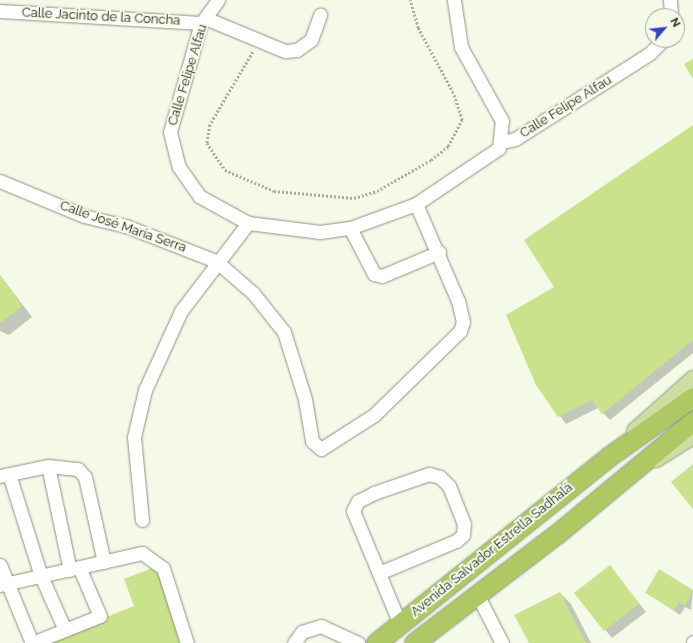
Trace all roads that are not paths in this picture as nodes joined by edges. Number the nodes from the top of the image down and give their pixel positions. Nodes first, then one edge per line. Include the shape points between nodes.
1 (218, 0) edge
2 (454, 0) edge
3 (0, 12) edge
4 (320, 15) dead end
5 (203, 21) junction
6 (655, 48) edge
7 (502, 142) junction
8 (0, 181) edge
9 (416, 204) junction
10 (248, 223) junction
11 (350, 228) junction
12 (439, 252) junction
13 (216, 261) junction
14 (693, 379) edge
15 (693, 397) edge
16 (693, 421) edge
17 (693, 436) edge
18 (608, 457) junction
19 (48, 466) junction
20 (5, 475) edge
21 (624, 479) junction
22 (142, 520) dead end
23 (104, 562) junction
24 (0, 565) edge
25 (74, 568) junction
26 (379, 573) junction
27 (41, 576) junction
28 (3, 585) edge
29 (478, 596) junction
30 (400, 624) junction
31 (65, 630) junction
32 (423, 640) edge
33 (187, 643) edge
34 (294, 643) edge
35 (358, 643) edge
36 (376, 643) edge
37 (502, 643) edge

1 - 5 street, Calle Felipe Alfau
2 - 7 street via 461,47 498,109
3 - 5 street, Calle Jacinto de la Concha
4 - 5 street via 310,40 298,50 285,51
5 - 10 street, Calle Felipe Alfau via 170,132 179,167 199,196
6 - 7 street, Calle Felipe Alfau via 515,139
7 - 9 street, Calle Felipe Alfau via 492,154
8 - 13 street, Calle José María Serra via 84,216 126,226
9 - 11 street, Calle Felipe Alfau
9 - 12 street
10 - 11 street, Calle Felipe Alfau via 320,232
10 - 13 street
11 - 12 street via 374,274 382,276
12 - 13 street, Calle José María Serra via 458,301 463,322 460,331 374,415 321,449 312,441 305,399 284,332 253,293
13 - 22 street via 181,311 145,390 134,437
14 - 18 main road, Avenida Salvador Estrella Sadhalá
15 - 18 highway, Avenida Salvador Estrella Sadhalá
16 - 21 highway, Avenida Salvador Estrella Sadhalá
17 - 21 main road, Avenida Salvador Estrella Sadhalá
18 - 30 highway, Avenida Salvador Estrella Sadhalá
19 - 20 street
19 - 23 street via 78,469 85,477
19 - 25 street
20 - 27 street
21 - 29 highway, Avenida Salvador Estrella Sadhalá
23 - 25 street
23 - 33 street via 142,553 163,568
24 - 28 street
25 - 27 street
25 - 31 street via 100,616
26 - 26 street via 353,511 358,501 415,478 429,474 440,477 449,486 464,524 463,535 456,541
26 - 30 street
27 - 28 street
27 - 31 street
28 - 31 street via 32,643
29 - 32 highway, Avenida Salvador Estrella Sadhalá
29 - 37 street
30 - 36 highway, Avenida Salvador Estrella Sadhalá
34 - 35 street via 302,632 321,626

